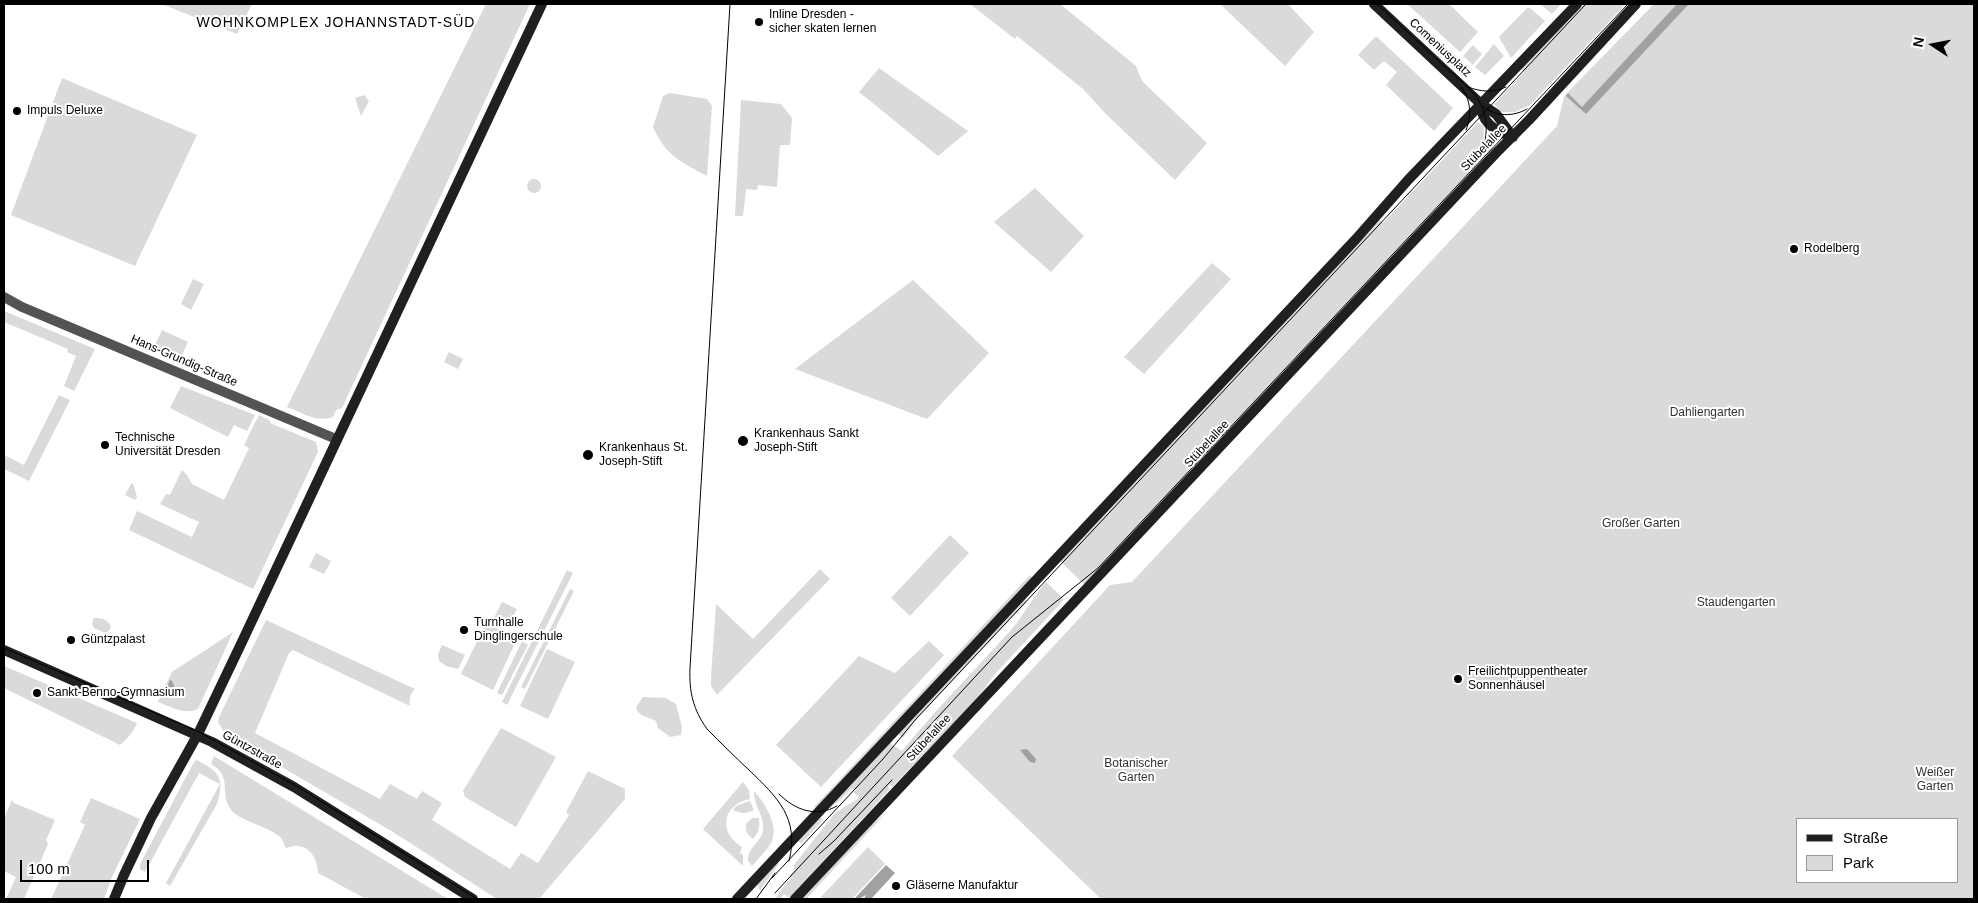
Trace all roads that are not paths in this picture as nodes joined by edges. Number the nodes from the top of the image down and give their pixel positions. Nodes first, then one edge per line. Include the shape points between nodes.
1 (542, 4) edge
2 (1374, 4) edge
3 (1577, 4) edge
4 (1636, 4) edge
5 (1481, 104) junction
6 (1513, 137) junction
7 (4, 297) edge
8 (4, 303) edge
9 (22, 307) junction
10 (336, 439) junction
11 (4, 650) edge
12 (198, 734) junction
13 (114, 899) edge
14 (474, 899) edge
15 (737, 899) edge
16 (795, 899) edge

1 - 10 main road
2 - 5 main road, Comeniusplatz
3 - 5 main road
4 - 6 main road, Stübelallee
5 - 6 main road, Comeniusplatz via 1488,124 1496,131
5 - 15 main road
6 - 16 main road, Stübelallee
7 - 9 street, Hans-Grundig-Straße
8 - 9 street, Hans-Grundig-Straße
9 - 10 street, Hans-Grundig-Straße
10 - 12 main road
11 - 12 main road, Güntzstraße
12 - 13 main road via 151,818
12 - 14 main road, Güntzstraße via 294,787

